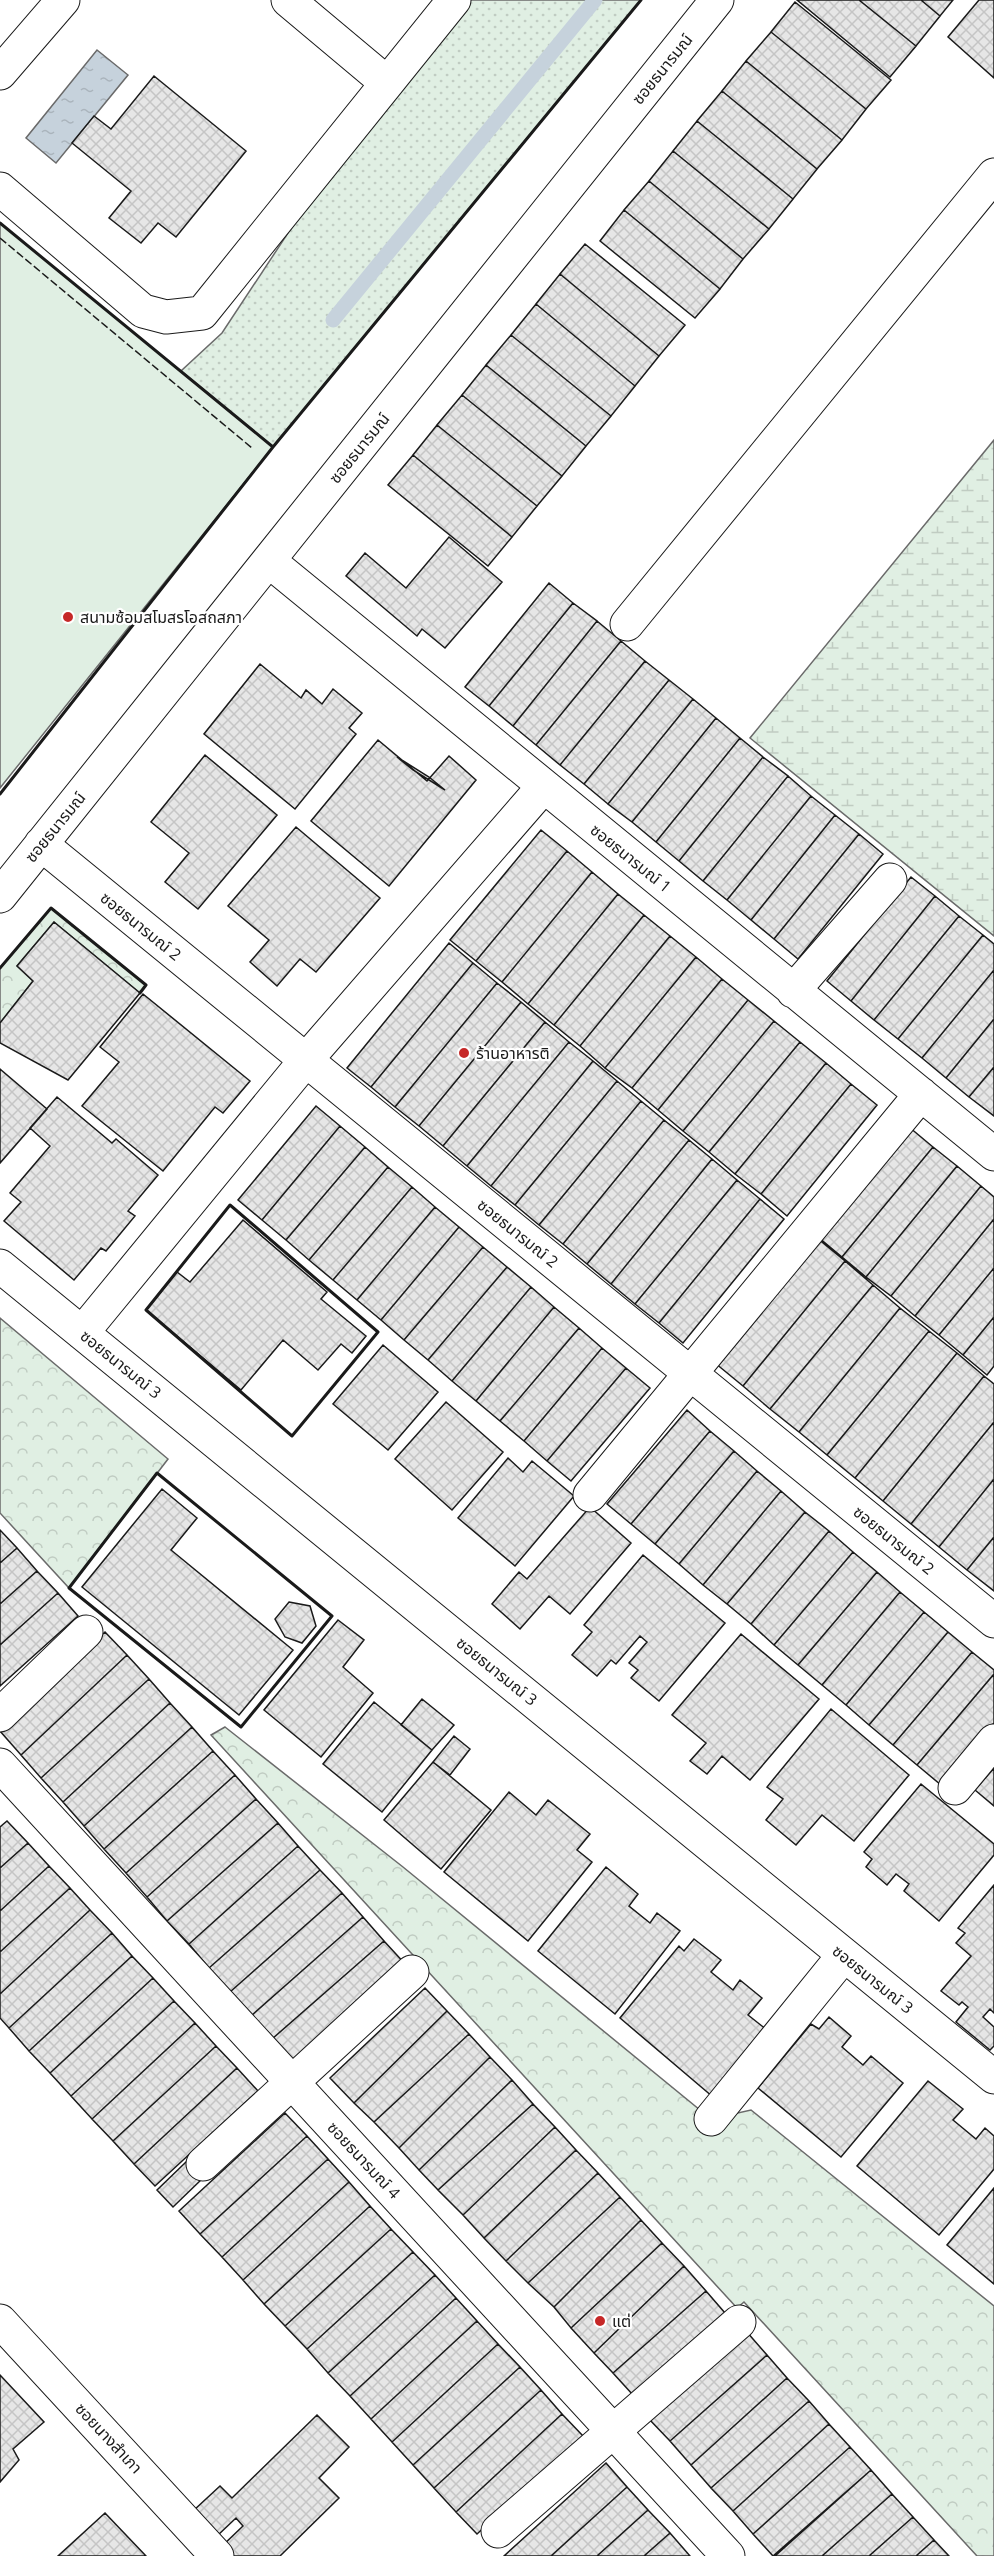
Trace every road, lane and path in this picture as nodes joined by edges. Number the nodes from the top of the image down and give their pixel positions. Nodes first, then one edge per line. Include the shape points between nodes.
1 (63, 0) edge
2 (288, 0) edge
3 (454, 0) edge
4 (717, 0) edge
5 (0, 73) edge
6 (387, 83) junction
7 (994, 175) edge
8 (0, 189) edge
9 (269, 561) junction
10 (627, 624) dead end
11 (544, 786) junction
12 (41, 844) junction
13 (890, 880) dead end
14 (0, 896) edge
15 (794, 991) junction
16 (306, 1060) junction
17 (921, 1094) junction
18 (994, 1154) edge
19 (0, 1266) edge
20 (82, 1333) junction
21 (689, 1372) junction
22 (590, 1495) dead end
23 (994, 1621) edge
24 (86, 1632) dead end
25 (0, 1715) edge
26 (994, 1741) edge
27 (0, 1765) edge
28 (955, 1788) dead end
29 (844, 1955) junction
30 (412, 1972) dead end
31 (994, 2077) edge
32 (291, 2080) junction
33 (711, 2120) dead end
34 (203, 2164) dead end
35 (0, 2321) edge
36 (739, 2322) dead end
37 (612, 2430) junction
38 (498, 2531) dead end
39 (217, 2556) edge
40 (728, 2556) edge

1 - 5 street
2 - 6 street
3 - 6 street
4 - 9 street, ซอยธนารมณ์
6 - 8 street via 202,313 166,317 143,311
7 - 10 street
9 - 11 street, ซอยธนารมณ์ 1
9 - 12 street, ซอยธนารมณ์
11 - 15 street, ซอยธนารมณ์ 1
11 - 16 street
12 - 14 street, ซอยธนารมณ์
12 - 16 street, ซอยธนารมณ์ 2
13 - 15 street
15 - 17 street, ซอยธนารมณ์ 1
16 - 20 street
16 - 21 street, ซอยธนารมณ์ 2
17 - 18 street, ซอยธนารมณ์ 1
17 - 21 street
19 - 20 street, ซอยธนารมณ์ 3
20 - 29 street, ซอยธนารมณ์ 3
21 - 22 street
21 - 23 street, ซอยธนารมณ์ 2
24 - 25 street
26 - 28 street
27 - 32 street, ซอยธนารมณ์ 4
29 - 31 street, ซอยธนารมณ์ 3
29 - 33 street
30 - 32 street
32 - 34 street
32 - 37 street, ซอยธนารมณ์ 4
35 - 39 street, ซอยนางสำเภา
36 - 37 street
37 - 38 street
37 - 40 street, ซอยธนารมณ์ 4

